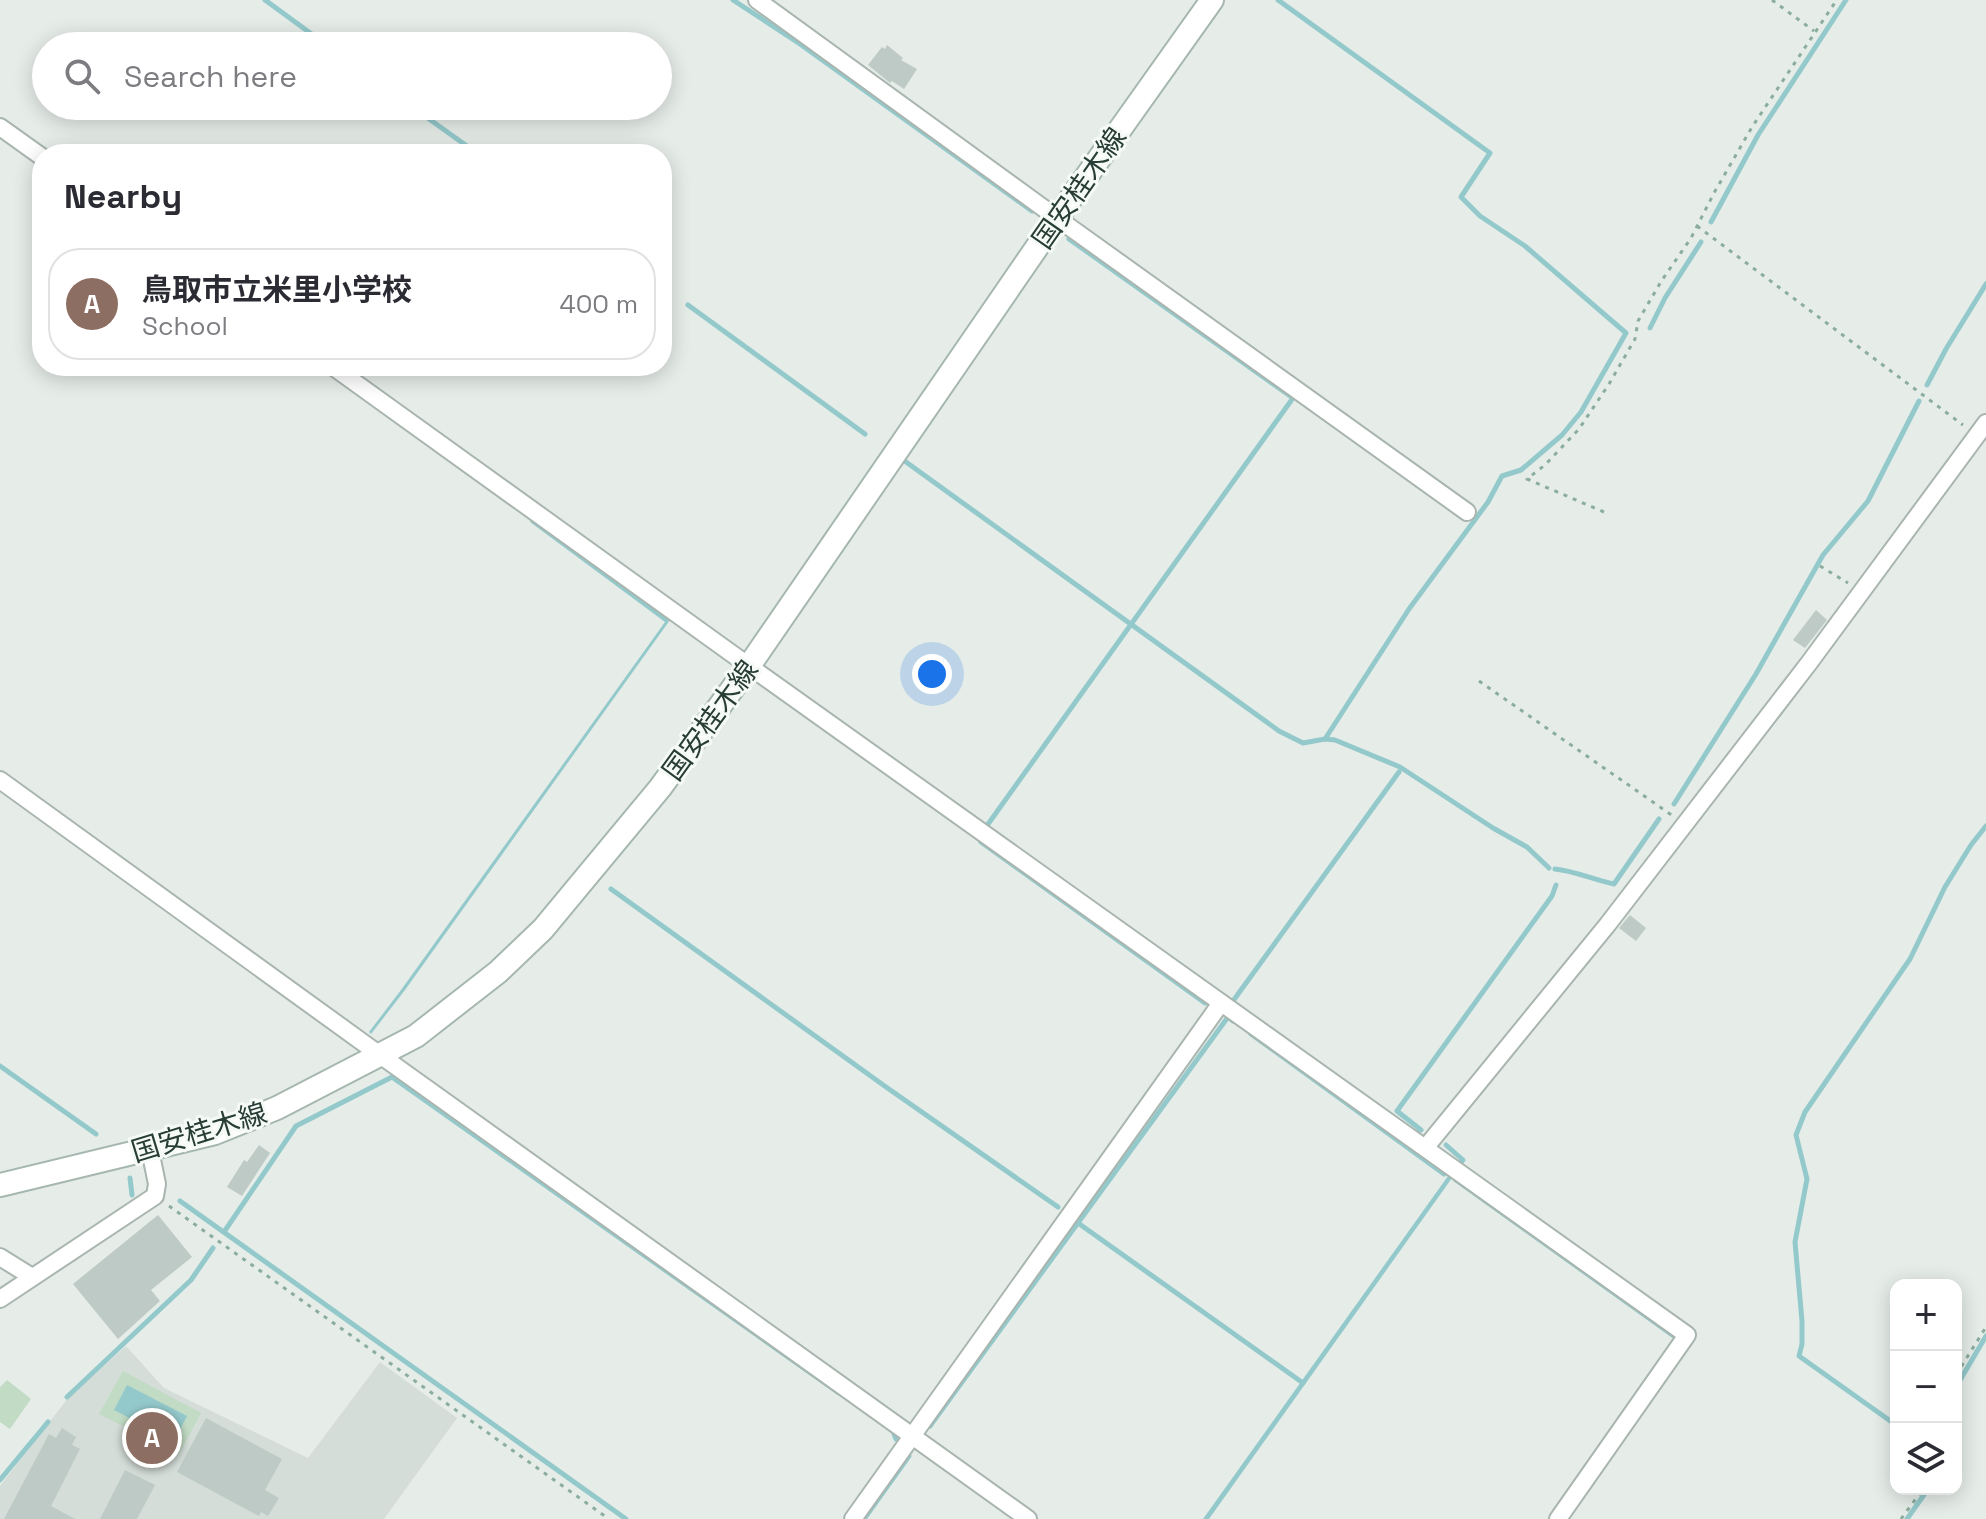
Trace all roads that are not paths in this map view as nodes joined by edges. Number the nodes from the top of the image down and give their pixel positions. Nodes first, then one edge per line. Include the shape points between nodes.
1 (757, 0) edge
2 (1212, 0) edge
3 (0, 127) edge
4 (32, 150) edge
5 (1057, 218) junction
6 (346, 376) edge
7 (1982, 428) edge
8 (1467, 512) dead end
9 (749, 666) junction
10 (0, 780) edge
11 (1221, 1003) junction
12 (380, 1055) junction
13 (1426, 1147) junction
14 (150, 1150) junction
15 (0, 1185) edge
16 (0, 1257) edge
17 (32, 1277) junction
18 (0, 1299) edge
19 (912, 1437) junction
20 (853, 1519) edge
21 (1028, 1519) edge
22 (1558, 1519) edge

1 - 5 street
2 - 5 main road, 国安桂木線
3 - 4 street
5 - 8 street
5 - 9 main road, 国安桂木線
6 - 9 street
7 - 13 street via 1685,825
9 - 11 street
9 - 12 main road, 国安桂木線 via 660,788 543,929 459,1004
10 - 12 street
11 - 13 street
11 - 19 street
12 - 14 main road, 国安桂木線 via 277,1108 215,1133
12 - 19 street
13 - 22 street via 1687,1335
14 - 15 main road, 国安桂木線
14 - 17 street via 155,1196
16 - 17 street
17 - 18 street
19 - 20 street
19 - 21 street

